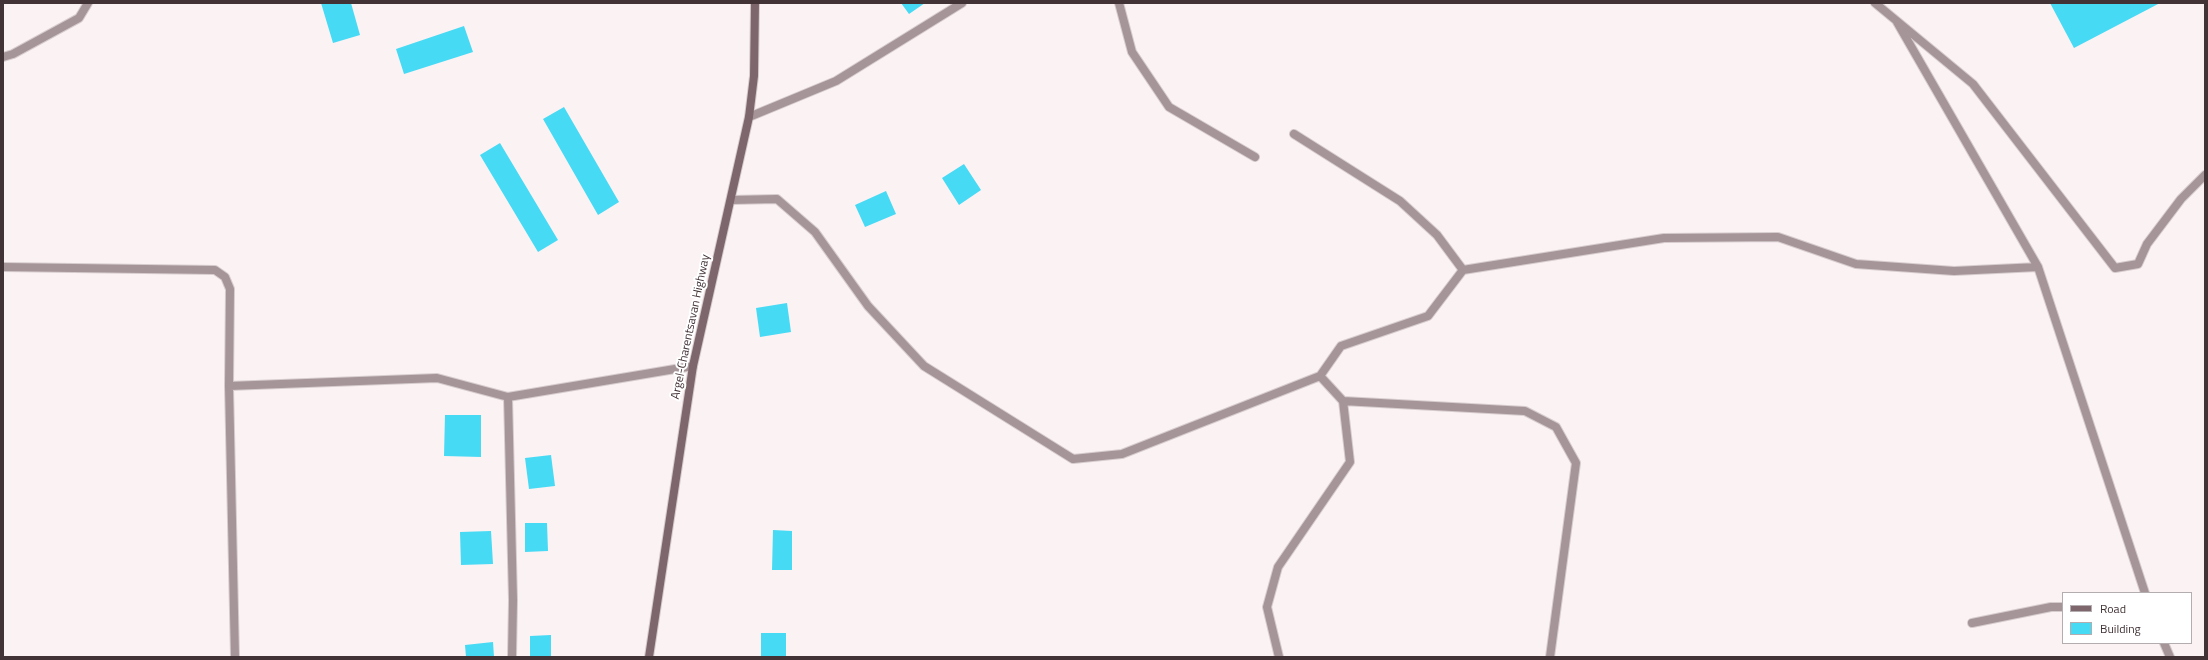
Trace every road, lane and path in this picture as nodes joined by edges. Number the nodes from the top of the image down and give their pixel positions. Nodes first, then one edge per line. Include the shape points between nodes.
1 (88, 3) edge
2 (755, 3) edge
3 (962, 3) edge
4 (1119, 3) edge
5 (1875, 3) edge
6 (1897, 22) junction
7 (3, 57) edge
8 (749, 117) junction
9 (1294, 134) dead end
10 (1255, 157) dead end
11 (2205, 175) edge
12 (731, 200) junction
13 (3, 267) edge
14 (2038, 267) junction
15 (1463, 270) junction
16 (693, 366) junction
17 (1320, 376) junction
18 (229, 386) junction
19 (508, 397) junction
20 (1343, 401) junction
21 (2145, 592) edge
22 (2062, 607) edge
23 (1972, 623) dead end
24 (2164, 644) edge
25 (235, 657) edge
26 (512, 657) edge
27 (649, 657) edge
28 (1279, 657) edge
29 (1550, 657) edge
30 (2170, 657) edge

1 - 7 street via 79,18
2 - 8 main road, Argel-Charentsavan Highway via 754,76
3 - 8 street via 836,81
4 - 10 street via 1132,52 1169,107
5 - 6 street
6 - 11 street via 1974,84 2115,268 2138,264 2155,233 2181,199
6 - 14 street
8 - 12 main road, Argel-Charentsavan Highway
9 - 15 street via 1400,201 1437,235
12 - 16 main road, Argel-Charentsavan Highway
12 - 17 street via 777,199 815,232 868,306 924,366 1073,459 1122,454
13 - 18 street via 215,270 225,277 230,289
14 - 15 street via 1954,271 1856,264 1778,237 1672,238
14 - 21 street
15 - 17 street via 1428,316 1341,346
16 - 19 street
16 - 27 main road, Argel-Charentsavan Highway
17 - 20 street
18 - 19 street via 437,378
18 - 25 street
19 - 26 street
20 - 28 street via 1350,462 1278,567 1267,607
20 - 29 street via 1525,411 1556,427 1576,463
22 - 23 street
24 - 30 street

